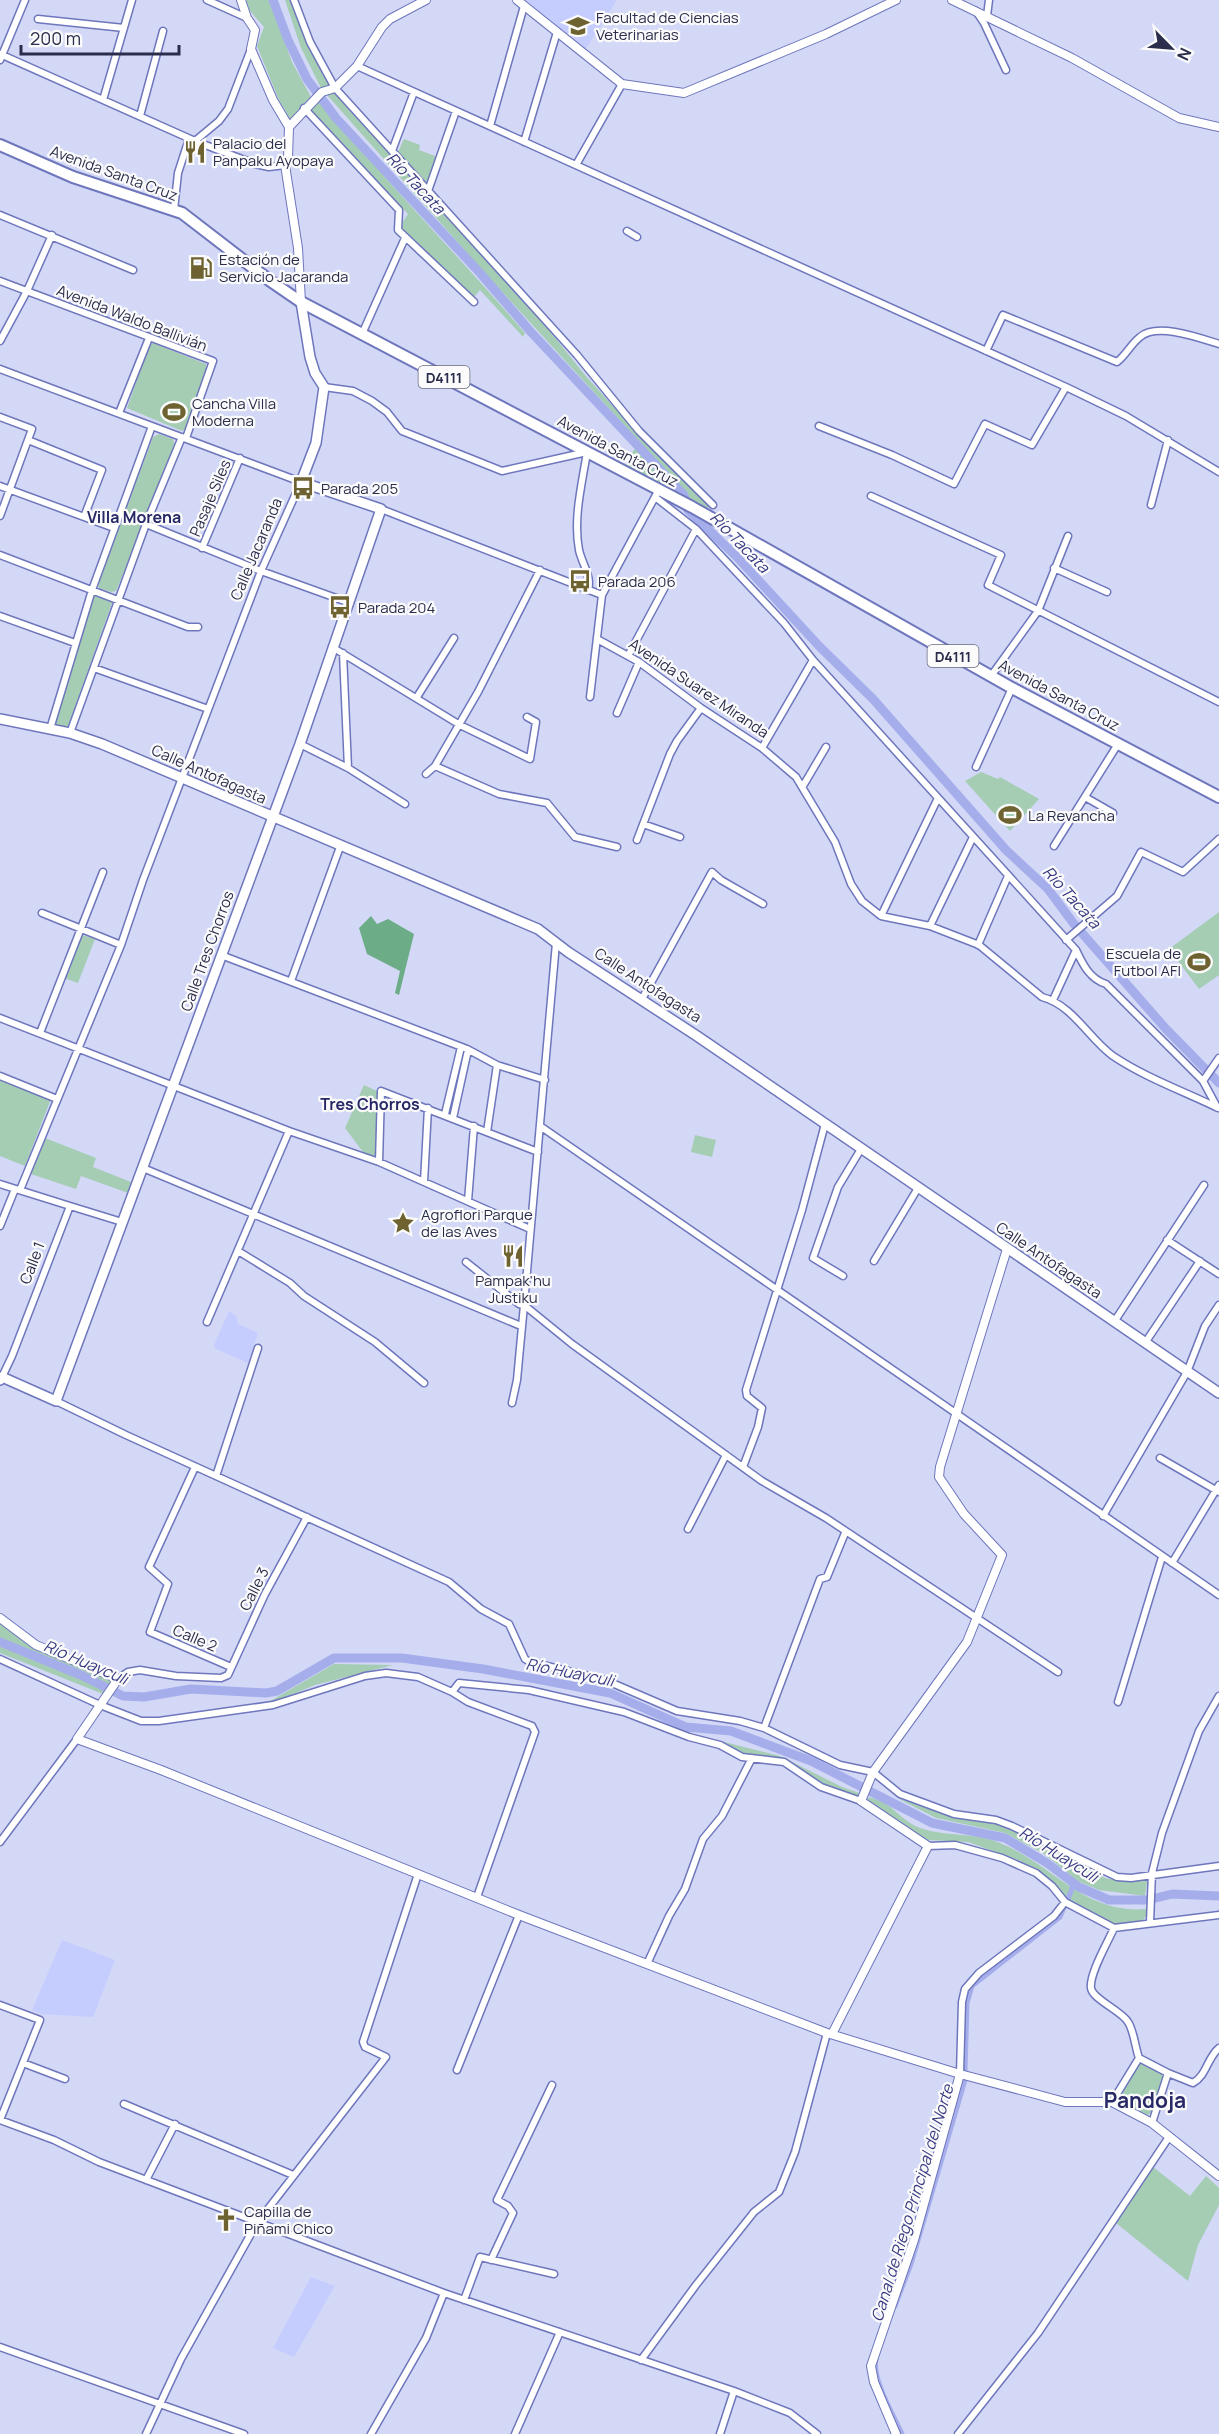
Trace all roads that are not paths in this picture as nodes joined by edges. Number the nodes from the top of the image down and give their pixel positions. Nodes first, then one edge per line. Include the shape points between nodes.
1 (26, 0) edge
2 (132, 0) edge
3 (207, 0) edge
4 (241, 0) edge
5 (294, 0) edge
6 (426, 0) edge
7 (896, 0) edge
8 (952, 0) edge
9 (989, 0) edge
10 (521, 3) edge
11 (976, 11) junction
12 (987, 16) junction
13 (247, 18) junction
14 (38, 19) dead end
15 (124, 28) junction
16 (163, 31) dead end
17 (557, 32) junction
18 (250, 49) junction
19 (1, 56) edge
20 (357, 66) junction
21 (1006, 70) dead end
22 (622, 84) junction
23 (334, 88) junction
24 (414, 92) junction
25 (103, 100) junction
26 (304, 108) junction
27 (456, 111) junction
28 (140, 116) junction
29 (490, 126) junction
30 (289, 127) junction
31 (1219, 127) edge
32 (192, 140) junction
33 (524, 142) junction
34 (0, 145) edge
35 (392, 151) junction
36 (285, 165) junction
37 (576, 165) junction
38 (428, 191) junction
39 (174, 210) junction
40 (0, 215) edge
41 (627, 231) dead end
42 (52, 235) junction
43 (638, 237) dead end
44 (405, 238) junction
45 (134, 270) dead end
46 (0, 281) edge
47 (27, 291) junction
48 (301, 302) junction
49 (474, 302) dead end
50 (362, 334) junction
51 (149, 338) junction
52 (0, 341) edge
53 (1219, 344) edge
54 (987, 351) junction
55 (0, 369) edge
56 (324, 387) junction
57 (1066, 387) junction
58 (119, 413) junction
59 (0, 417) edge
60 (152, 426) junction
61 (819, 426) dead end
62 (184, 438) junction
63 (28, 440) junction
64 (1168, 440) junction
65 (587, 452) junction
66 (240, 458) junction
67 (1219, 472) edge
68 (301, 482) junction
69 (0, 486) edge
70 (10, 490) junction
71 (657, 493) junction
72 (871, 496) dead end
73 (712, 505) dead end
74 (1151, 505) dead end
75 (381, 509) junction
76 (0, 516) edge
77 (84, 517) junction
78 (146, 524) junction
79 (114, 528) junction
80 (696, 529) junction
81 (1068, 536) dead end
82 (202, 548) junction
83 (0, 555) edge
84 (1054, 568) junction
85 (540, 570) junction
86 (261, 572) junction
87 (92, 590) junction
88 (588, 590) junction
89 (1107, 592) dead end
90 (602, 595) junction
91 (118, 599) junction
92 (350, 603) junction
93 (1038, 611) junction
94 (0, 616) edge
95 (198, 627) dead end
96 (454, 638) dead end
97 (597, 639) junction
98 (75, 643) junction
99 (333, 647) junction
100 (343, 653) junction
101 (628, 656) junction
102 (813, 660) junction
103 (639, 662) junction
104 (94, 668) junction
105 (991, 676) junction
106 (1012, 688) junction
107 (417, 697) junction
108 (590, 697) dead end
109 (1219, 702) edge
110 (701, 708) junction
111 (208, 709) junction
112 (617, 713) dead end
113 (527, 717) dead end
114 (0, 719) edge
115 (460, 725) junction
116 (50, 729) junction
117 (70, 733) junction
118 (300, 744) junction
119 (1118, 744) junction
120 (826, 747) dead end
121 (762, 748) junction
122 (435, 766) junction
123 (976, 767) dead end
124 (348, 768) junction
125 (426, 774) dead end
126 (182, 779) junction
127 (803, 786) junction
128 (1085, 797) junction
129 (1219, 797) edge
130 (938, 798) junction
131 (405, 804) dead end
132 (1113, 813) dead end
133 (271, 818) junction
134 (643, 824) junction
135 (680, 837) dead end
136 (972, 837) junction
137 (1219, 839) edge
138 (637, 840) dead end
139 (1054, 846) dead end
140 (340, 847) junction
141 (617, 847) dead end
142 (103, 872) dead end
143 (1008, 876) junction
144 (763, 904) dead end
145 (42, 913) dead end
146 (881, 916) junction
147 (930, 926) junction
148 (81, 930) junction
149 (1066, 940) junction
150 (556, 943) junction
151 (121, 945) junction
152 (978, 945) junction
153 (1076, 950) junction
154 (221, 955) junction
155 (291, 981) junction
156 (642, 999) junction
157 (1053, 1000) junction
158 (0, 1018) edge
159 (40, 1033) junction
160 (461, 1047) junction
161 (77, 1049) junction
162 (468, 1050) junction
163 (1219, 1058) edge
164 (497, 1065) junction
165 (1207, 1075) junction
166 (0, 1076) edge
167 (545, 1080) junction
168 (174, 1087) junction
169 (57, 1099) junction
170 (428, 1108) junction
171 (1218, 1108) edge
172 (445, 1114) junction
173 (453, 1118) junction
174 (825, 1124) junction
175 (474, 1126) junction
176 (540, 1126) junction
177 (289, 1131) junction
178 (487, 1131) junction
179 (861, 1149) junction
180 (538, 1152) junction
181 (379, 1162) junction
182 (143, 1168) junction
183 (424, 1182) junction
184 (0, 1184) edge
185 (1204, 1185) dead end
186 (918, 1188) junction
187 (17, 1190) junction
188 (468, 1201) junction
189 (70, 1206) junction
190 (254, 1214) junction
191 (122, 1222) junction
192 (0, 1226) edge
193 (530, 1229) junction
194 (1167, 1240) junction
195 (1007, 1249) junction
196 (238, 1251) junction
197 (874, 1261) dead end
198 (1200, 1261) junction
199 (466, 1262) dead end
200 (1219, 1274) edge
201 (843, 1276) dead end
202 (777, 1290) junction
203 (524, 1305) junction
204 (1219, 1305) edge
205 (207, 1322) dead end
206 (1113, 1322) junction
207 (521, 1326) junction
208 (1145, 1343) junction
209 (258, 1348) dead end
210 (1187, 1372) junction
211 (1, 1379) edge
212 (424, 1383) dead end
213 (1219, 1393) edge
214 (57, 1401) junction
215 (512, 1403) dead end
216 (958, 1414) junction
217 (726, 1455) junction
218 (1160, 1458) dead end
219 (195, 1467) junction
220 (743, 1467) junction
221 (216, 1476) junction
222 (1218, 1489) edge
223 (1103, 1516) junction
224 (307, 1517) junction
225 (688, 1529) dead end
226 (845, 1533) junction
227 (1162, 1557) junction
228 (1172, 1563) junction
229 (1219, 1595) edge
230 (0, 1618) edge
231 (977, 1621) junction
232 (0, 1659) edge
233 (231, 1667) junction
234 (1058, 1672) dead end
235 (116, 1682) junction
236 (452, 1692) junction
237 (1219, 1696) edge
238 (1118, 1702) dead end
239 (100, 1705) junction
240 (764, 1728) junction
241 (77, 1739) junction
242 (752, 1758) junction
243 (872, 1775) junction
244 (862, 1799) junction
245 (0, 1842) edge
246 (928, 1846) junction
247 (1219, 1866) edge
248 (1152, 1873) junction
249 (418, 1874) junction
250 (477, 1897) junction
251 (1065, 1902) junction
252 (519, 1915) junction
253 (1219, 1915) edge
254 (1150, 1922) junction
255 (1114, 1928) junction
256 (647, 1964) junction
257 (0, 2005) edge
258 (829, 2034) junction
259 (1219, 2048) edge
260 (1138, 2058) junction
261 (23, 2063) junction
262 (457, 2070) dead end
263 (1168, 2073) junction
264 (960, 2074) junction
265 (65, 2079) dead end
266 (552, 2085) dead end
267 (1112, 2102) junction
268 (124, 2104) dead end
269 (0, 2120) edge
270 (175, 2124) junction
271 (1152, 2124) junction
272 (1169, 2137) junction
273 (293, 2175) junction
274 (1219, 2176) edge
275 (146, 2180) junction
276 (257, 2223) junction
277 (491, 2260) junction
278 (554, 2274) dead end
279 (444, 2293) junction
280 (464, 2300) junction
281 (560, 2332) junction
282 (0, 2347) edge
283 (641, 2360) junction
284 (734, 2391) junction
285 (159, 2403) junction
286 (146, 2434) edge
287 (244, 2434) edge
288 (371, 2434) edge
289 (515, 2434) edge
290 (720, 2434) edge
291 (817, 2434) edge
292 (896, 2434) edge
293 (958, 2434) edge

1 - 19 street
2 - 15 street
3 - 13 street
4 - 13 street
5 - 23 street
6 - 20 street via 390,19
7 - 22 street via 826,34 684,93
8 - 11 street
9 - 12 street
10 - 17 street
10 - 29 street
11 - 12 street
11 - 21 street
12 - 31 street via 1081,62 1179,118
13 - 18 street via 255,30
14 - 15 street
15 - 25 street
16 - 28 street
17 - 22 street
17 - 33 street
18 - 30 street
18 - 32 street via 228,109 219,121
19 - 25 street
20 - 23 street
20 - 24 street
22 - 37 street
23 - 26 street via 319,94
23 - 35 street
24 - 27 street
24 - 35 street
25 - 28 street
26 - 30 street
26 - 44 street via 399,210 398,230
27 - 29 street
27 - 38 street
28 - 32 street
29 - 33 street
30 - 36 street
32 - 36 street via 255,164
32 - 39 street via 177,173
33 - 37 street
34 - 39 main road, Avenida Santa Cruz / D4111 via 73,177
35 - 38 street
36 - 48 street via 298,248
37 - 54 street
38 - 73 street via 577,355 639,431
39 - 48 main road, Avenida Santa Cruz / D4111
40 - 42 street
41 - 43 street
42 - 45 street
42 - 47 street
44 - 49 street
44 - 50 street
46 - 47 street, Avenida Waldo Ballivián
47 - 51 street, Avenida Waldo Ballivián
47 - 52 street
48 - 50 main road, Avenida Santa Cruz / D4111
48 - 56 main road via 309,357
50 - 65 main road, Avenida Santa Cruz / D4111
51 - 58 street
51 - 62 street, Avenida Waldo Ballivián via 213,361
53 - 54 street via 1162,331 1141,335 1117,362 1003,315
54 - 57 street
55 - 58 street
56 - 65 street via 353,391 387,412 402,431 502,471
56 - 68 main road, Calle Jacaranda via 316,442
57 - 61 street via 1032,445 985,424 954,484
57 - 64 street
58 - 60 street
59 - 63 street via 32,429
60 - 62 street
60 - 79 street
62 - 66 street
62 - 78 street
63 - 70 street
63 - 77 street via 102,470
64 - 67 street
64 - 74 street
65 - 71 main road, Avenida Santa Cruz / D4111
65 - 88 street via 576,530 590,581
66 - 68 street
66 - 82 street, Pasaje Siles
68 - 75 main road
68 - 86 street, Calle Jacaranda
69 - 70 street
70 - 76 street
70 - 77 street
71 - 80 street
71 - 90 street
71 - 105 main road, Avenida Santa Cruz / D4111 via 692,507
72 - 93 street via 1001,555 988,585
75 - 85 street
75 - 92 main road, Calle Tres Chorros
77 - 79 street
78 - 82 street
78 - 91 street
79 - 87 street
80 - 101 street
80 - 102 street via 784,623
81 - 84 street
82 - 86 street
83 - 87 street
84 - 89 street
84 - 93 street
85 - 88 street
85 - 115 street
86 - 92 street
86 - 111 street, Calle Jacaranda
87 - 91 street
87 - 98 street
88 - 90 street
90 - 97 street
91 - 95 street via 188,627
91 - 104 street
92 - 99 main road, Calle Tres Chorros
93 - 105 street
93 - 109 street
94 - 98 street
96 - 107 street
97 - 101 street, Avenida Suarez Miranda
97 - 108 street
98 - 116 street
99 - 100 street
99 - 118 main road, Calle Tres Chorros
100 - 107 street
100 - 124 street
101 - 103 street, Avenida Suarez Miranda
102 - 121 street
102 - 130 street
103 - 110 street, Avenida Suarez Miranda
103 - 112 street
104 - 111 street
104 - 117 street
105 - 106 main road, Avenida Santa Cruz / D4111
106 - 119 main road, Avenida Santa Cruz / D4111
106 - 123 street
107 - 115 street
110 - 121 street, Avenida Suarez Miranda
110 - 134 street via 674,748
111 - 126 street, Calle Jacaranda
113 - 115 street via 536,722 530,759
114 - 116 main road, Calle Antofagasta
115 - 122 street
116 - 117 main road, Calle Antofagasta
117 - 126 main road, Calle Antofagasta
118 - 124 street
118 - 133 main road, Calle Tres Chorros
119 - 128 street
119 - 129 main road, Avenida Santa Cruz / D4111
120 - 127 street
121 - 127 street, Avenida Suarez Miranda
122 - 125 street
122 - 141 street via 499,794 547,803 575,837
124 - 131 street
126 - 133 main road, Calle Antofagasta
126 - 151 street, Calle Jacaranda
127 - 146 street, Avenida Suarez Miranda via 835,842 851,884 862,902
128 - 132 street
128 - 139 street
130 - 136 street
130 - 146 street
133 - 140 main road, Calle Antofagasta
133 - 154 main road, Calle Tres Chorros
134 - 135 street
134 - 138 street
136 - 143 street
136 - 147 street
137 - 149 street via 1183,872 1141,852 1117,896
140 - 150 main road, Calle Antofagasta via 538,929
140 - 155 street
142 - 148 street
143 - 149 street
143 - 152 street
144 - 156 street via 712,872
145 - 148 street
146 - 147 street, Avenida Suarez Miranda
147 - 152 street, Avenida Suarez Miranda
148 - 151 street
148 - 159 street
149 - 153 street
150 - 156 main road, Calle Antofagasta
150 - 167 street
151 - 161 street, Calle Jacaranda
152 - 157 street, Avenida Suarez Miranda via 1042,997
153 - 157 street
153 - 165 street via 1097,981 1106,984
154 - 155 street
154 - 168 main road, Calle Tres Chorros
155 - 160 street
156 - 174 main road, Calle Antofagasta
157 - 171 street, Avenida Suarez Miranda via 1103,1048 1134,1070
158 - 159 street
159 - 161 street
160 - 162 street
160 - 172 street
161 - 168 street
161 - 169 street, Calle Jacaranda
162 - 164 street
162 - 173 street
163 - 165 street
164 - 167 street
164 - 178 street
165 - 171 street
166 - 169 street
167 - 176 street
168 - 177 street
168 - 182 main road, Calle Tres Chorros
169 - 187 street, Calle Jacaranda
170 - 172 street
170 - 181 street via 381,1091
170 - 183 street
172 - 173 street
173 - 175 street
174 - 179 main road, Calle Antofagasta
174 - 202 street
175 - 178 street
175 - 188 street
176 - 180 street
176 - 202 street
177 - 181 street
177 - 190 street
178 - 180 street
179 - 186 main road, Calle Antofagasta
179 - 201 street via 838,1187 813,1258
180 - 193 street
181 - 183 street
182 - 190 street
182 - 191 main road, Calle Tres Chorros
183 - 188 street
184 - 187 street
185 - 194 street
186 - 195 main road, Calle Antofagasta
186 - 197 street
187 - 189 street
187 - 192 street, Calle Jacaranda
188 - 193 street
189 - 191 street
189 - 211 street, Calle 1
190 - 196 street
190 - 207 street
191 - 214 main road, Calle Tres Chorros
193 - 203 street
194 - 198 street
194 - 206 street
195 - 206 main road, Calle Antofagasta
195 - 216 street
196 - 205 street
196 - 212 street via 375,1342
198 - 200 street
198 - 208 street
199 - 203 street
202 - 216 street
202 - 220 street via 746,1390 747,1396 762,1408
203 - 207 street
203 - 217 street
204 - 210 street via 1204,1326
206 - 208 main road, Calle Antofagasta
207 - 215 street
208 - 210 main road, Calle Antofagasta
209 - 221 street
210 - 213 main road, Calle Antofagasta
210 - 223 street
211 - 214 main road
214 - 219 street
216 - 223 street
216 - 231 street via 939,1477 964,1514 1002,1555
217 - 220 street
217 - 225 street
218 - 222 street
219 - 221 street
219 - 233 street, Calle 2 via 149,1567 168,1584 150,1632
220 - 226 street
221 - 224 street
222 - 228 street
223 - 227 street
224 - 233 street, Calle 3
224 - 240 street via 449,1582 481,1609 509,1624 530,1662 605,1680 677,1711
226 - 231 street
226 - 240 street via 827,1577 820,1579
227 - 228 street
227 - 238 street
228 - 229 street
230 - 235 street via 36,1645
231 - 234 street
231 - 243 street via 957,1658
232 - 239 street
233 - 235 street, Calle 3 via 228,1675 221,1678 140,1670 128,1672
235 - 239 street
236 - 239 street via 418,1677 386,1673 273,1705 159,1721 141,1722
236 - 242 street via 459,1683 530,1690 624,1712
236 - 250 street via 532,1726 535,1732
237 - 248 street via 1197,1737 1162,1833
239 - 241 street
240 - 243 street via 840,1765
241 - 245 street
241 - 249 street
242 - 244 street via 784,1762 821,1787
242 - 256 street via 722,1816 703,1839 685,1889
243 - 244 street
243 - 248 street via 900,1794 954,1814 1012,1826 1117,1877
244 - 246 street
246 - 251 street via 956,1845 1002,1858 1036,1873
246 - 258 street
247 - 248 street
248 - 254 street
249 - 250 street
249 - 273 street via 363,2042 365,2047 386,2057
250 - 252 street
251 - 255 street
251 - 264 street via 1054,1916 979,1973 965,1989
252 - 256 street
252 - 262 street
253 - 254 street
254 - 255 street
255 - 260 street via 1090,1989 1128,2021
256 - 258 street
257 - 261 street via 40,2020
258 - 264 street
258 - 283 street via 795,2152 779,2192 754,2212
259 - 263 street via 1202,2077 1194,2083
260 - 263 street
260 - 267 street
261 - 265 street
261 - 269 street
263 - 271 street
264 - 267 street via 1065,2102
264 - 292 street via 914,2240 871,2366
266 - 277 street via 497,2200 513,2213
267 - 271 street
268 - 270 street
269 - 275 street
270 - 273 street
270 - 275 street
271 - 272 street
272 - 274 street
272 - 293 street via 1038,2333
273 - 276 street
275 - 276 street
276 - 279 street
276 - 285 street
277 - 278 street
277 - 280 street via 480,2257
279 - 280 street
279 - 288 street via 426,2338
280 - 281 street
281 - 283 street
281 - 289 street
282 - 285 street
283 - 284 street
284 - 290 street
284 - 291 street via 790,2413
285 - 286 street
285 - 287 street

